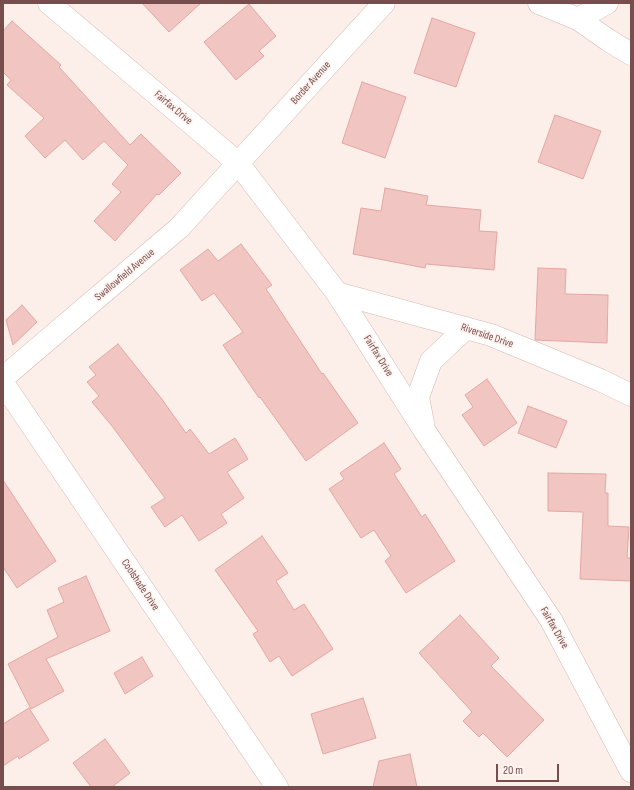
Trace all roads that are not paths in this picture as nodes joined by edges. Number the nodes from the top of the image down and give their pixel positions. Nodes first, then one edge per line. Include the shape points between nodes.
1 (48, 3) edge
2 (384, 3) edge
3 (539, 3) edge
4 (608, 3) edge
5 (578, 18) junction
6 (631, 54) edge
7 (238, 163) junction
8 (337, 293) junction
9 (466, 328) junction
10 (3, 378) edge
11 (3, 383) edge
12 (631, 395) edge
13 (424, 430) junction
14 (631, 771) edge
15 (277, 787) edge

1 - 7 street, Fairfax Drive
2 - 7 street, Border Avenue
3 - 5 street
4 - 5 street
5 - 6 street
7 - 8 street, Fairfax Drive
7 - 10 street, Swallowfield Avenue via 179,228
8 - 9 street, Riverside Drive
8 - 13 street, Fairfax Drive
9 - 12 street, Riverside Drive via 491,335
9 - 13 street via 431,361 418,397
11 - 15 street, Coolshade Drive
13 - 14 street, Fairfax Drive via 550,620

